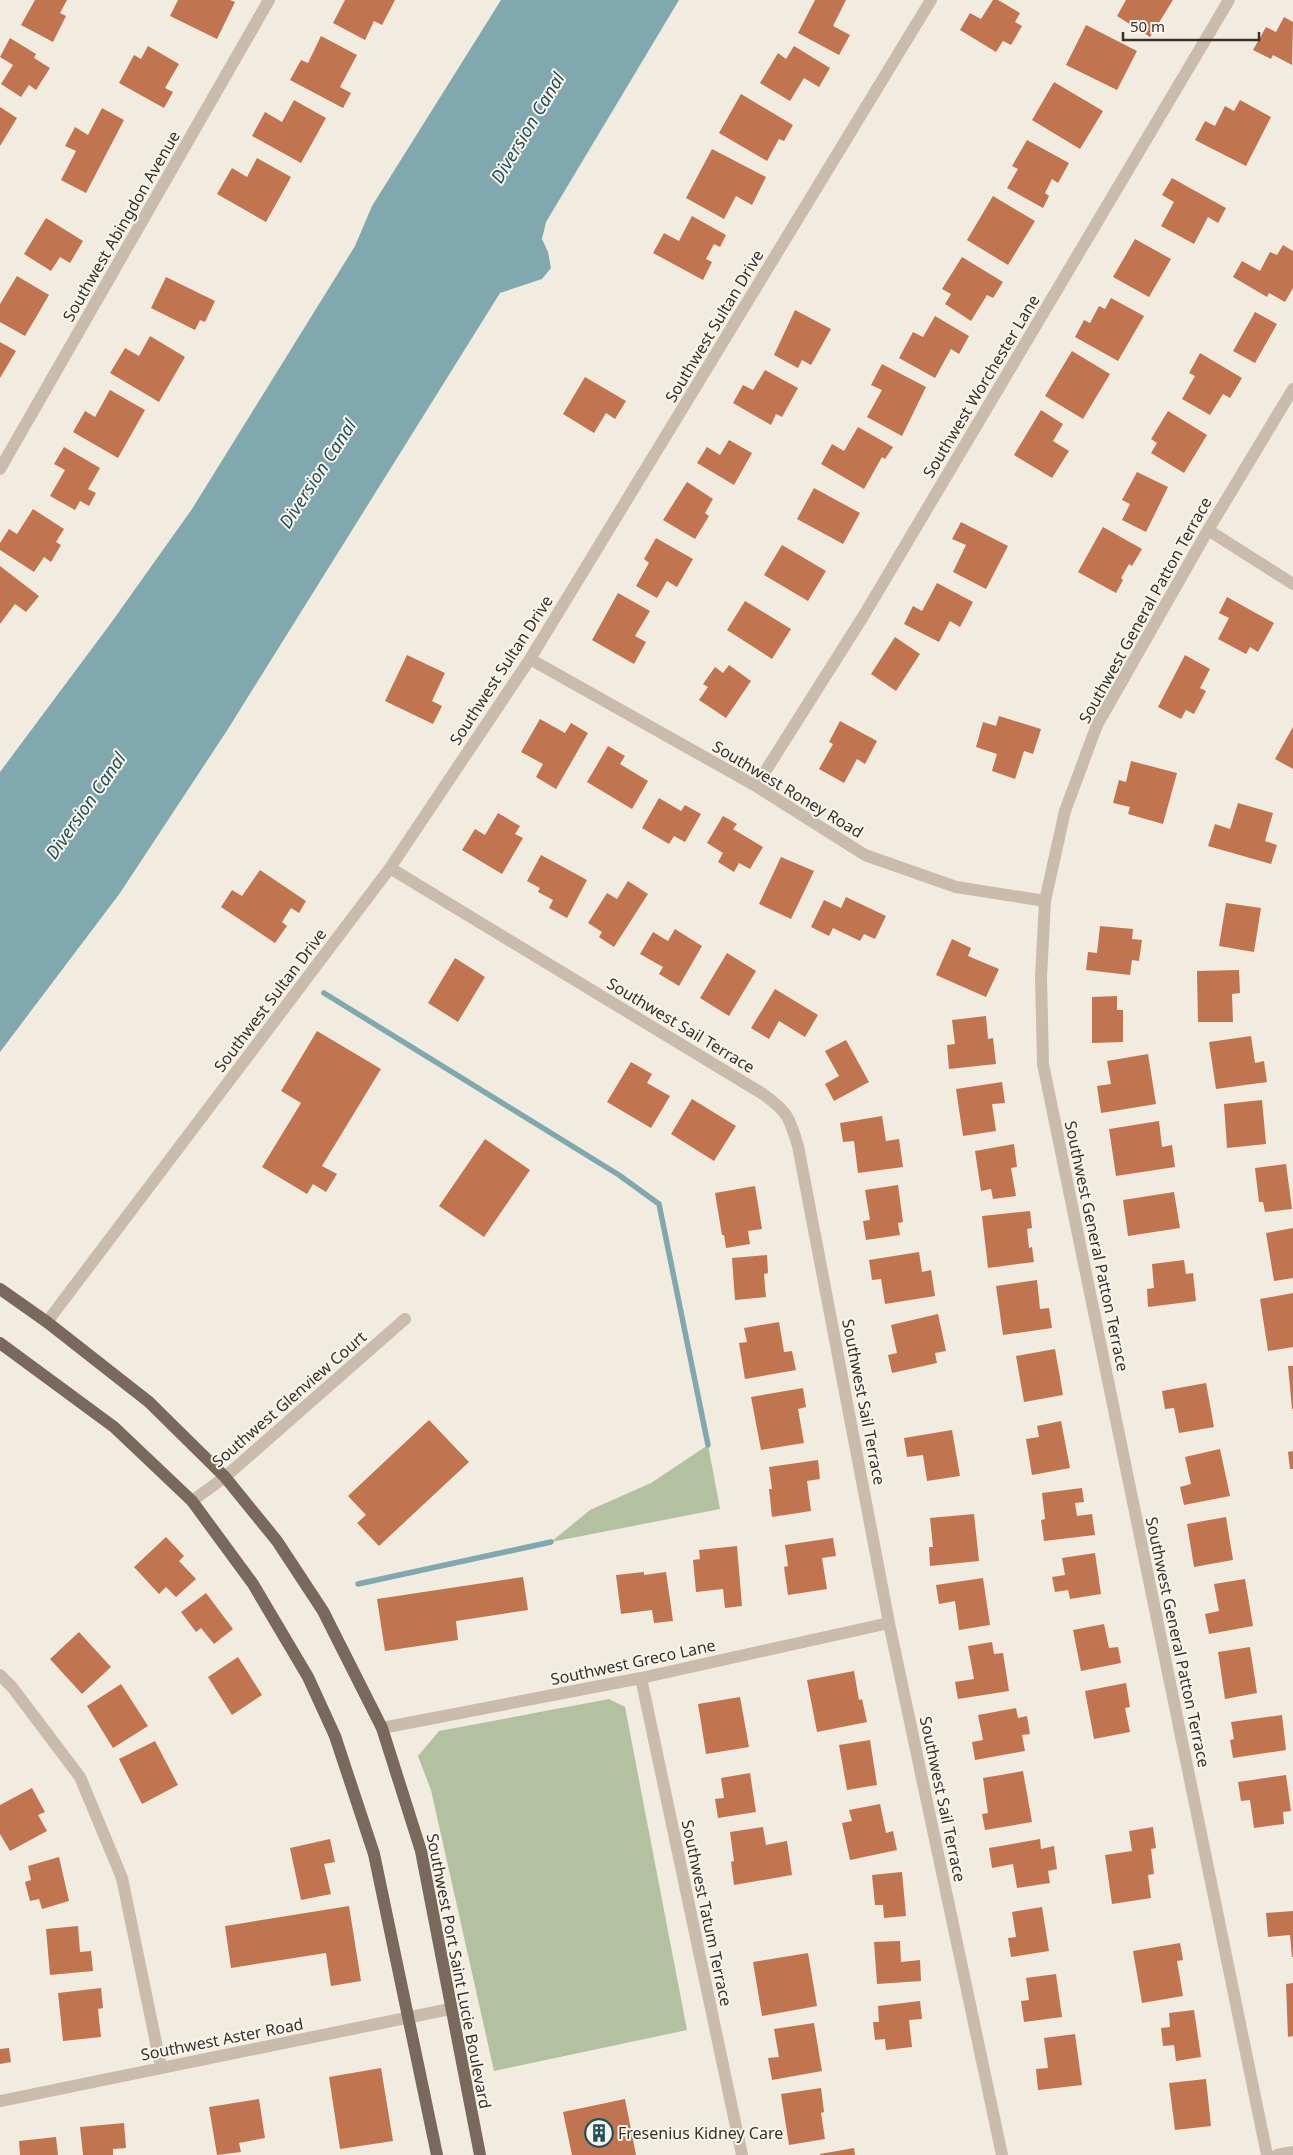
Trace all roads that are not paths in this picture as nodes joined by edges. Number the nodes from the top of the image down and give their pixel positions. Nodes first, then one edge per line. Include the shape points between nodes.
1 (269, 0) edge
2 (930, 0) edge
3 (1229, 0) edge
4 (1293, 389) edge
5 (0, 468) edge
6 (1208, 530) junction
7 (1293, 584) edge
8 (530, 659) junction
9 (756, 786) junction
10 (390, 868) junction
11 (1046, 901) junction
12 (0, 1289) edge
13 (405, 1319) dead end
14 (47, 1322) junction
15 (0, 1342) edge
16 (225, 1477) junction
17 (192, 1501) junction
18 (889, 1623) junction
19 (0, 1675) edge
20 (641, 1678) junction
21 (382, 1728) junction
22 (450, 2009) junction
23 (407, 2018) junction
24 (160, 2068) junction
25 (0, 2101) edge
26 (1293, 2152) edge
27 (437, 2155) edge
28 (480, 2155) edge
29 (742, 2155) edge
30 (1002, 2155) edge
31 (1267, 2155) edge
32 (1277, 2155) edge

1 - 5 street, Southwest Abingdon Avenue
2 - 8 street, Southwest Sultan Drive
3 - 9 street, Southwest Worchester Lane via 864,615
4 - 6 street, Southwest General Patton Terrace
6 - 7 street
6 - 11 street, Southwest General Patton Terrace via 1097,725 1065,811
8 - 9 street, Southwest Roney Road
8 - 10 street, Southwest Sultan Drive
9 - 11 street, Southwest Roney Road via 865,855 956,887
10 - 14 street, Southwest Sultan Drive
10 - 18 street, Southwest Sail Terrace via 763,1094 790,1117
11 - 31 street, Southwest General Patton Terrace via 1040,977 1043,1064
12 - 14 main road, Southwest Port Saint Lucie Boulevard
13 - 16 street, Southwest Glenview Court
14 - 16 main road, Southwest Port Saint Lucie Boulevard via 149,1402
15 - 17 main road via 114,1427
16 - 17 street, Southwest Glenview Court
16 - 21 main road, Southwest Port Saint Lucie Boulevard via 277,1541 323,1611
17 - 23 main road via 258,1593 308,1677 335,1736 374,1854
18 - 20 street, Southwest Greco Lane
18 - 30 street, Southwest Sail Terrace
19 - 24 street via 80,1777 122,1878
20 - 21 street, Southwest Greco Lane
20 - 29 street, Southwest Tatum Terrace
21 - 22 main road, Southwest Port Saint Lucie Boulevard via 421,1851
22 - 23 street, Southwest Aster Road
22 - 28 main road, Southwest Port Saint Lucie Boulevard
23 - 24 street, Southwest Aster Road
23 - 27 main road
24 - 25 street, Southwest Aster Road
26 - 32 street

